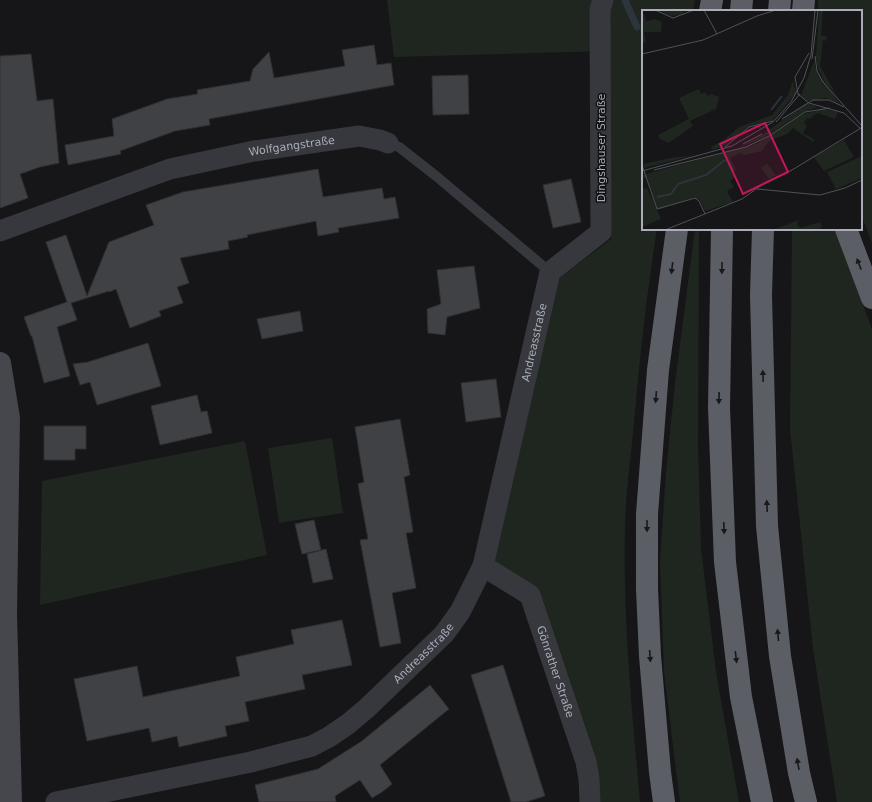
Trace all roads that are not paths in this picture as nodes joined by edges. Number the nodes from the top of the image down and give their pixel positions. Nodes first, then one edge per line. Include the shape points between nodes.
1 (603, 0) edge
2 (712, 0) edge
3 (742, 0) edge
4 (780, 0) edge
5 (804, 0) edge
6 (710, 10) edge
7 (741, 10) edge
8 (779, 10) edge
9 (803, 10) edge
10 (388, 143) joint
11 (677, 230) edge
12 (722, 230) edge
13 (763, 230) edge
14 (846, 230) edge
15 (0, 231) edge
16 (550, 272) junction
17 (872, 298) edge
18 (0, 363) edge
19 (483, 566) junction
20 (10, 802) edge
21 (56, 802) edge
22 (590, 802) edge
23 (664, 802) edge
24 (762, 802) edge
25 (806, 802) edge

1 - 16 street, Dingshauser Straße via 600,8 601,232
2 - 6 highway
3 - 7 highway
4 - 8 highway
5 - 9 highway
10 - 15 street, Wolfgangstraße via 359,136 254,151 170,169
10 - 16 lane, Wolfgangstraße via 399,147 436,176
11 -> 23 highway via 658,370 648,514 647,588 650,656
12 -> 24 highway via 719,408 725,562 741,697
25 -> 13 highway via 780,656 767,526 761,294
17 -> 14 highway
16 - 19 street, Andreasstraße
18 - 20 main road via 9,418 6,614
19 - 21 street, Andreasstraße via 460,612 444,634 367,708 329,737 312,746 251,762
19 - 22 street, Gönrather Straße via 530,595 586,762

